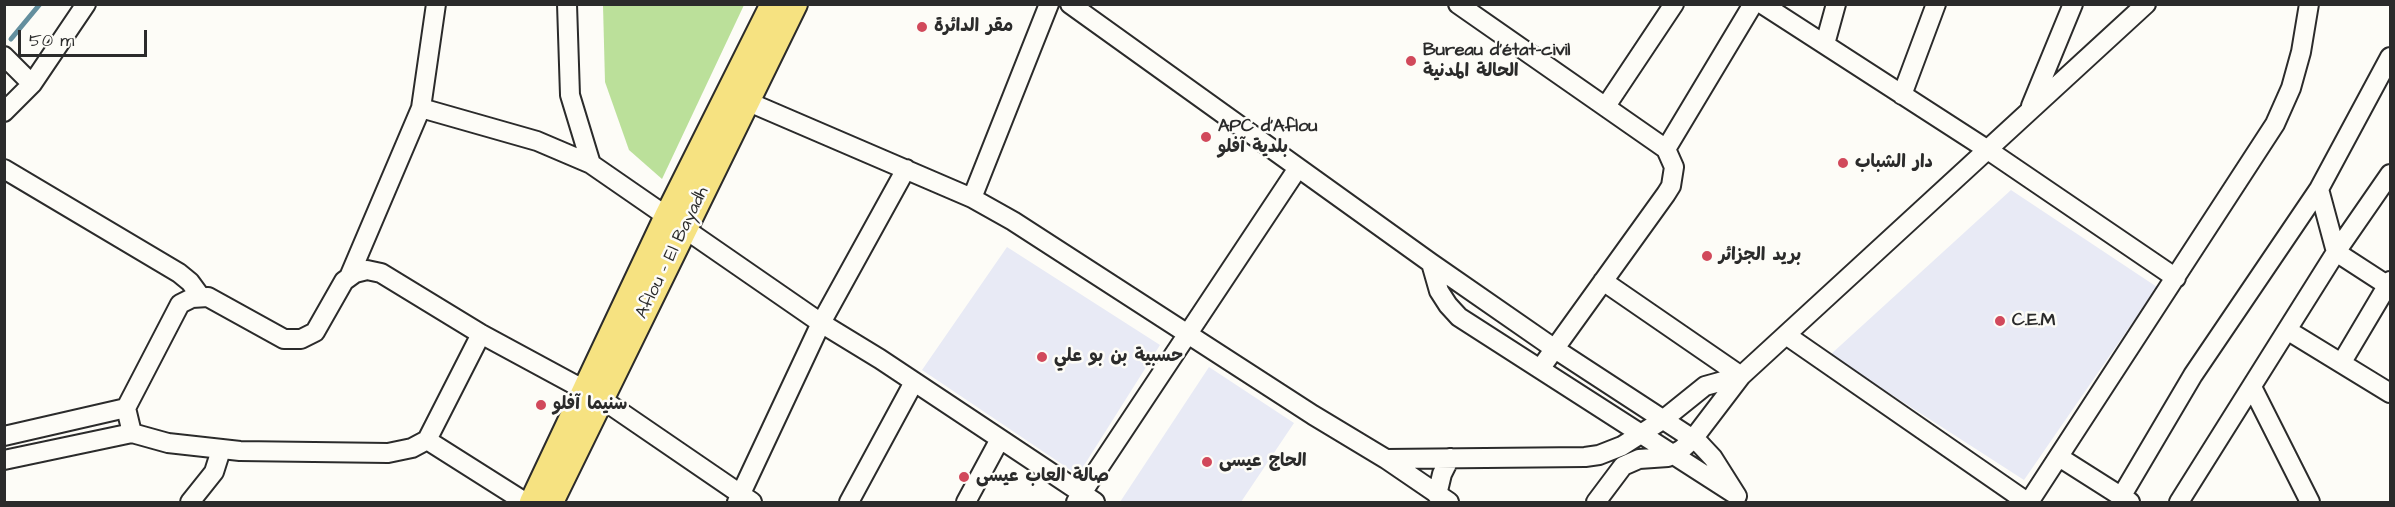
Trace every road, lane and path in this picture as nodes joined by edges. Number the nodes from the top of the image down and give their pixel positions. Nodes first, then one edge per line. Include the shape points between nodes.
1 (86, 4) edge
2 (436, 4) edge
3 (567, 4) edge
4 (773, 4) edge
5 (795, 4) edge
6 (1049, 4) edge
7 (1070, 4) edge
8 (1458, 4) edge
9 (1674, 4) edge
10 (1753, 4) edge
11 (1762, 4) edge
12 (1836, 4) edge
13 (1936, 4) edge
14 (2073, 4) edge
15 (2146, 4) edge
16 (2309, 4) edge
17 (1825, 44) junction
18 (4, 56) edge
19 (2391, 57) edge
20 (32, 84) junction
21 (1902, 95) junction
22 (739, 97) junction
23 (1606, 106) junction
24 (420, 108) junction
25 (4, 112) edge
26 (2028, 114) junction
27 (1666, 149) junction
28 (1988, 150) junction
29 (591, 164) junction
30 (1298, 168) junction
31 (4, 169) edge
32 (906, 169) junction
33 (2391, 174) edge
34 (2319, 189) junction
35 (972, 198) junction
36 (675, 223) junction
37 (2336, 252) junction
38 (1431, 263) junction
39 (349, 277) junction
40 (2176, 278) junction
41 (1603, 281) junction
42 (2390, 284) edge
43 (201, 297) junction
44 (822, 323) junction
45 (2288, 330) junction
46 (1189, 333) junction
47 (481, 334) junction
48 (1786, 334) junction
49 (1555, 349) junction
50 (2342, 362) junction
51 (1540, 369) junction
52 (1741, 376) junction
53 (914, 382) junction
54 (2252, 387) junction
55 (2391, 393) edge
56 (594, 396) junction
57 (126, 408) junction
58 (1664, 419) junction
59 (132, 433) junction
60 (1640, 434) junction
61 (4, 436) edge
62 (1000, 439) junction
63 (1693, 439) junction
64 (427, 440) junction
65 (221, 450) junction
66 (1673, 455) junction
67 (2060, 457) junction
68 (1450, 458) junction
69 (1386, 459) junction
70 (4, 460) edge
71 (1084, 499) edge
72 (1443, 499) edge
73 (1743, 499) edge
74 (743, 500) edge
75 (2126, 500) edge
76 (190, 502) edge
77 (525, 502) edge
78 (532, 502) edge
79 (551, 502) edge
80 (849, 502) edge
81 (966, 502) edge
82 (1596, 502) edge
83 (2028, 502) edge
84 (2179, 502) edge
85 (2310, 502) edge

1 - 20 street
2 - 24 street
3 - 29 street via 570,95
4 - 22 main road, Aflou - El Bayadh
5 - 22 main road, Aflou - El Bayadh
6 - 35 street
7 - 30 street
8 - 23 street
9 - 23 street
10 - 27 street
11 - 17 street
12 - 17 street
13 - 21 street
14 - 26 street
15 - 26 street
16 - 40 street via 2291,88 2275,124
17 - 21 street
18 - 20 street
19 - 34 street
20 - 25 street
21 - 28 street
22 - 32 street
22 - 36 main road, Aflou - El Bayadh
23 - 27 street
24 - 29 street via 537,141
24 - 39 street
26 - 28 street
27 - 41 street via 1674,167 1671,186
28 - 40 street
28 - 48 street
29 - 36 street
30 - 38 street
30 - 46 street
31 - 43 street via 179,273
32 - 35 street
32 - 44 street
33 - 37 street
34 - 37 street
34 - 75 street via 2193,375
35 - 46 street
36 - 44 street
36 - 56 main road, Aflou - El Bayadh
37 - 42 street
37 - 45 street
38 - 49 street
38 - 51 street via 1439,291 1453,311
39 - 43 street via 315,332 301,339 284,339 216,299
39 - 47 street via 368,270 381,273
40 - 67 street
41 - 49 street
41 - 52 street
42 - 50 street
43 - 57 street via 180,304
44 - 53 street
44 - 74 street
45 - 50 street
45 - 54 street
46 - 69 street
46 - 71 street
47 - 56 street
47 - 64 street
48 - 52 street
48 - 83 street
49 - 51 street
49 - 58 street
50 - 55 street
51 - 60 street
52 - 58 street via 1706,387
52 - 63 street
53 - 62 street
53 - 80 street
54 - 84 street
54 - 85 street
56 - 74 street
56 - 78 main road, Aflou - El Bayadh
56 - 79 main road, Aflou - El Bayadh
57 - 59 street
57 - 61 street
58 - 60 street
58 - 63 street
59 - 65 street via 168,443
59 - 70 street
60 - 66 street
60 - 68 street via 1610,452 1585,457
62 - 71 street
62 - 81 street
63 - 66 street
63 - 73 street via 1709,452
64 - 65 street via 388,453
64 - 77 street
65 - 76 street via 214,472
66 - 73 street
66 - 82 street via 1639,459 1623,466
67 - 75 street
67 - 83 street
68 - 69 street
68 - 72 street via 1442,474
69 - 72 street

